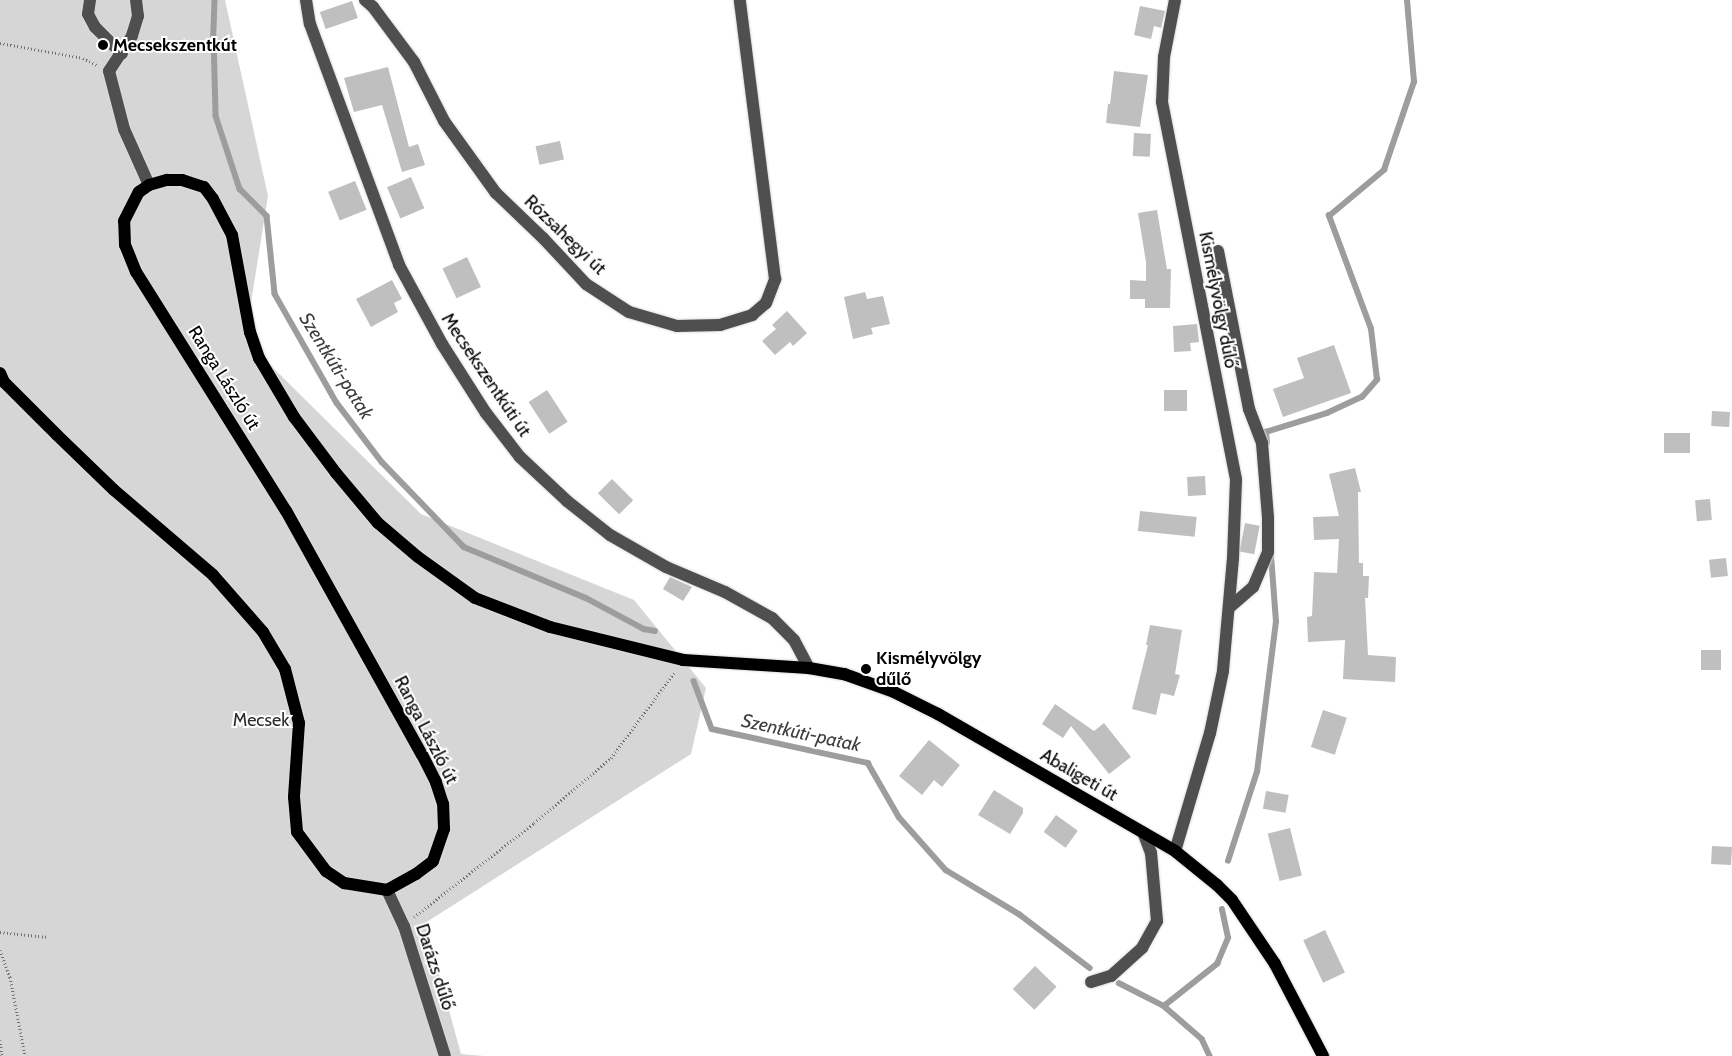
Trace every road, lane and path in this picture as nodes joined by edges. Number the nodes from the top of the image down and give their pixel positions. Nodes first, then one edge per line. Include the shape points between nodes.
1 (90, 0) edge
2 (136, 0) edge
3 (306, 0) edge
4 (365, 0) edge
5 (740, 0) edge
6 (1175, 0) edge
7 (0, 43) edge
8 (122, 54) junction
9 (109, 71) junction
10 (149, 185) junction
11 (1218, 251) dead end
12 (0, 373) edge
13 (1229, 608) junction
14 (683, 660) junction
15 (809, 668) junction
16 (1143, 832) junction
17 (1176, 852) junction
18 (387, 890) junction
19 (404, 926) junction
20 (0, 932) edge
21 (48, 937) dead end
22 (0, 950) edge
23 (1091, 982) dead end
24 (0, 1040) edge
25 (2, 1056) edge
26 (25, 1056) edge
27 (445, 1056) edge
28 (1323, 1056) edge

1 - 8 street via 88,14 95,27
2 - 8 street via 138,16
3 - 15 street, Mecsekszentkúti út via 310,24 399,265 442,344 486,413 520,457 567,502 610,535 666,567 725,592 772,618 794,640
4 - 5 street, Rózsahegyi út via 373,6 414,62 444,121 496,193 586,284 629,312 677,326 720,325 752,315 766,303 775,279
6 - 13 street, Kismélyvölgy dűlő via 1164,58 1162,102 1236,480
7 - 9 path via 83,58
8 - 9 street
9 - 10 street via 124,129
10 - 14 main road, Abaligeti út via 182,180 204,187 213,199 232,235 250,332 259,358 294,417 378,523 418,558 475,598 550,627
10 - 18 main road, Ranga László út via 139,192 124,221 125,245 136,272 286,511 436,782 443,804 444,829 433,861
11 - 13 street, Kismélyvölgy dűlő via 1249,409 1262,443 1268,517 1268,552 1253,587
12 - 18 main road via 4,382 114,490 213,575 263,632 285,669 299,723 294,797 297,832 326,871 344,883
13 - 17 street, Kismélyvölgy dűlő via 1223,671 1210,733
14 - 15 main road, Abaligeti út
14 - 19 path via 611,758
15 - 16 main road, Abaligeti út via 844,674 894,692
16 - 17 main road, Abaligeti út
16 - 23 street via 1151,853 1157,921 1142,948 1111,976
17 - 28 main road, Abaligeti út via 1217,885 1236,906 1275,964
18 - 19 street, Darázs dűlő
19 - 27 street, Darázs dűlő
20 - 21 path
22 - 26 path via 10,977
24 - 25 path

